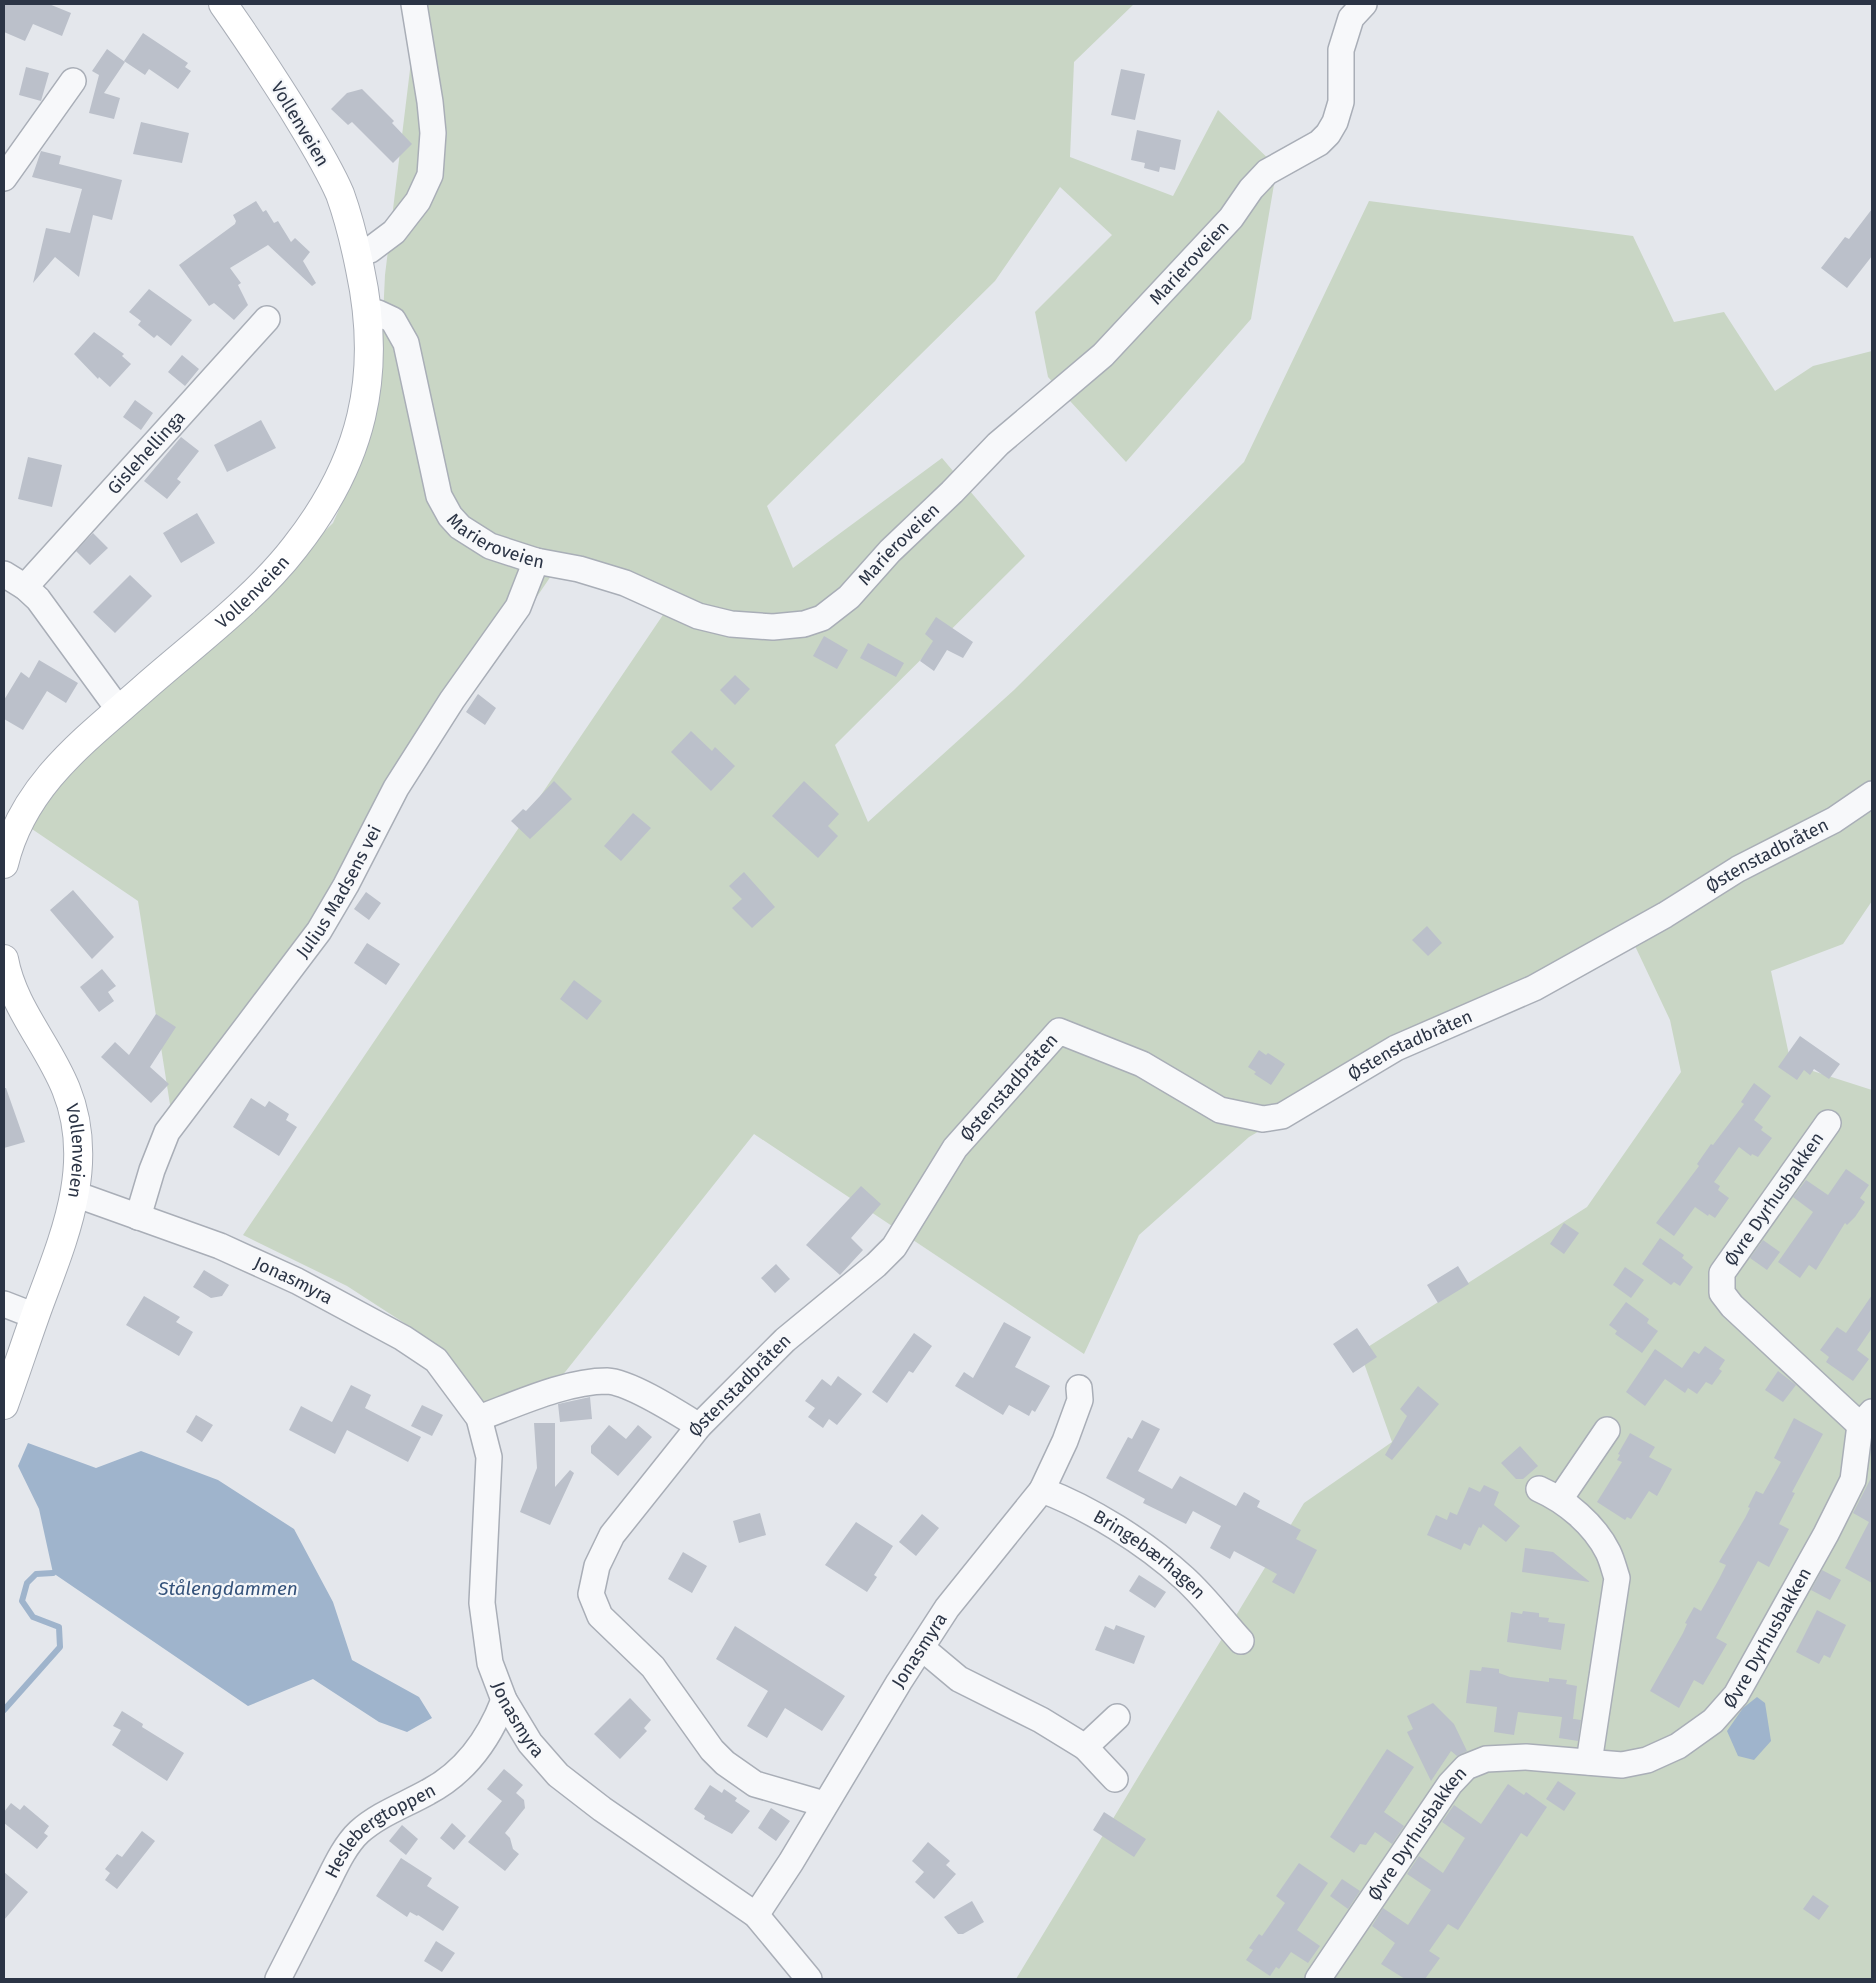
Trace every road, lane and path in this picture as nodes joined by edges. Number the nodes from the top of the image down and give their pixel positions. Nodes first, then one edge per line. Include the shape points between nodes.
1 (223, 4) edge
2 (414, 4) edge
3 (1364, 4) edge
4 (73, 81) dead end
5 (4, 178) edge
6 (357, 254) junction
7 (368, 312) junction
8 (267, 319) dead end
9 (536, 561) junction
10 (4, 574) edge
11 (25, 588) junction
12 (119, 710) junction
13 (1872, 794) edge
14 (4, 864) edge
15 (4, 959) edge
16 (1828, 1123) dead end
17 (75, 1194) junction
18 (138, 1217) junction
19 (4, 1304) edge
20 (35, 1316) junction
21 (1079, 1388) dead end
22 (4, 1406) edge
23 (479, 1418) junction
24 (1866, 1418) edge
25 (700, 1426) junction
26 (1606, 1430) dead end
27 (1042, 1490) junction
28 (1241, 1641) dead end
29 (922, 1648) junction
30 (504, 1700) junction
31 (1117, 1717) dead end
32 (1085, 1747) junction
33 (1589, 1762) junction
34 (1115, 1779) dead end
35 (824, 1804) junction
36 (756, 1916) junction
37 (278, 1979) edge
38 (809, 1979) edge
39 (1318, 1979) edge

1 - 6 main road, Vollenveien via 263,62 323,161 346,210
2 - 6 street via 433,133 430,175 418,201 394,232 370,250
3 - 9 street, Marieroveien via 1350,18 1341,50 1341,102 1328,134 1319,143 1263,176 1231,218 1103,355 1003,439 831,613 813,622 788,627 714,621 681,610 625,584 579,569
4 - 5 street
6 - 7 main road, Vollenveien
7 - 9 street, Marieroveien via 393,320 406,343 439,496 450,516 468,534 490,546
7 - 12 main road, Vollenveien via 369,368 364,410 350,457 328,501 271,574
8 - 11 street, Gislehellinga
9 - 18 street, Julius Madsens vei via 518,607 400,781 319,931 167,1132
10 - 11 street
11 - 12 street via 51,616
12 - 14 main road, Vollenveien via 59,765 38,791 19,819
13 - 25 street, Østenstadbråten via 1834,820 1738,869 1534,988 1396,1048 1282,1116 1263,1119 1220,1110 1142,1064 1059,1031 955,1148 894,1246 876,1266 785,1340
15 - 17 main road, Vollenveien via 17,998 63,1081 72,1104 80,1151
16 - 24 street, Øvre Dyrhusbakken via 1722,1273 1722,1293 1744,1317
17 - 18 street, Jonasmyra
17 - 20 main road, Vollenveien via 63,1239
18 - 23 street, Jonasmyra via 220,1246 297,1280 402,1338 436,1360
19 - 20 street
20 - 22 main road, Vollenveien
21 - 27 street, Jonasmyra via 1080,1400
23 - 25 street via 564,1388 608,1381 648,1396
23 - 30 street, Jonasmyra via 489,1457 482,1603 490,1663
24 - 33 street, Øvre Dyrhusbakken via 1853,1480 1736,1695 1712,1720 1678,1746 1647,1760 1622,1765
25 - 35 street, Østenstadbråten via 612,1535 597,1566 591,1594 600,1616 653,1667 705,1742 725,1763 755,1784
26 - 33 street via 1550,1494 1588,1525 1608,1551 1617,1578
27 - 28 street, Bringebærhagen via 1100,1520 1156,1556 1184,1578
27 - 29 street, Jonasmyra via 947,1608
29 - 32 street via 960,1679 1041,1720
29 - 35 street, Jonasmyra
30 - 36 street, Jonasmyra via 530,1743 558,1776
30 - 37 street, Heslebergtoppen via 493,1729 457,1773 431,1791 377,1819 358,1834 339,1860
31 - 32 street
32 - 34 street
33 - 39 street, Øvre Dyrhusbakken via 1526,1757 1486,1758 1466,1767 1450,1784
35 - 36 street, Jonasmyra
36 - 38 street, Jonasmyra

